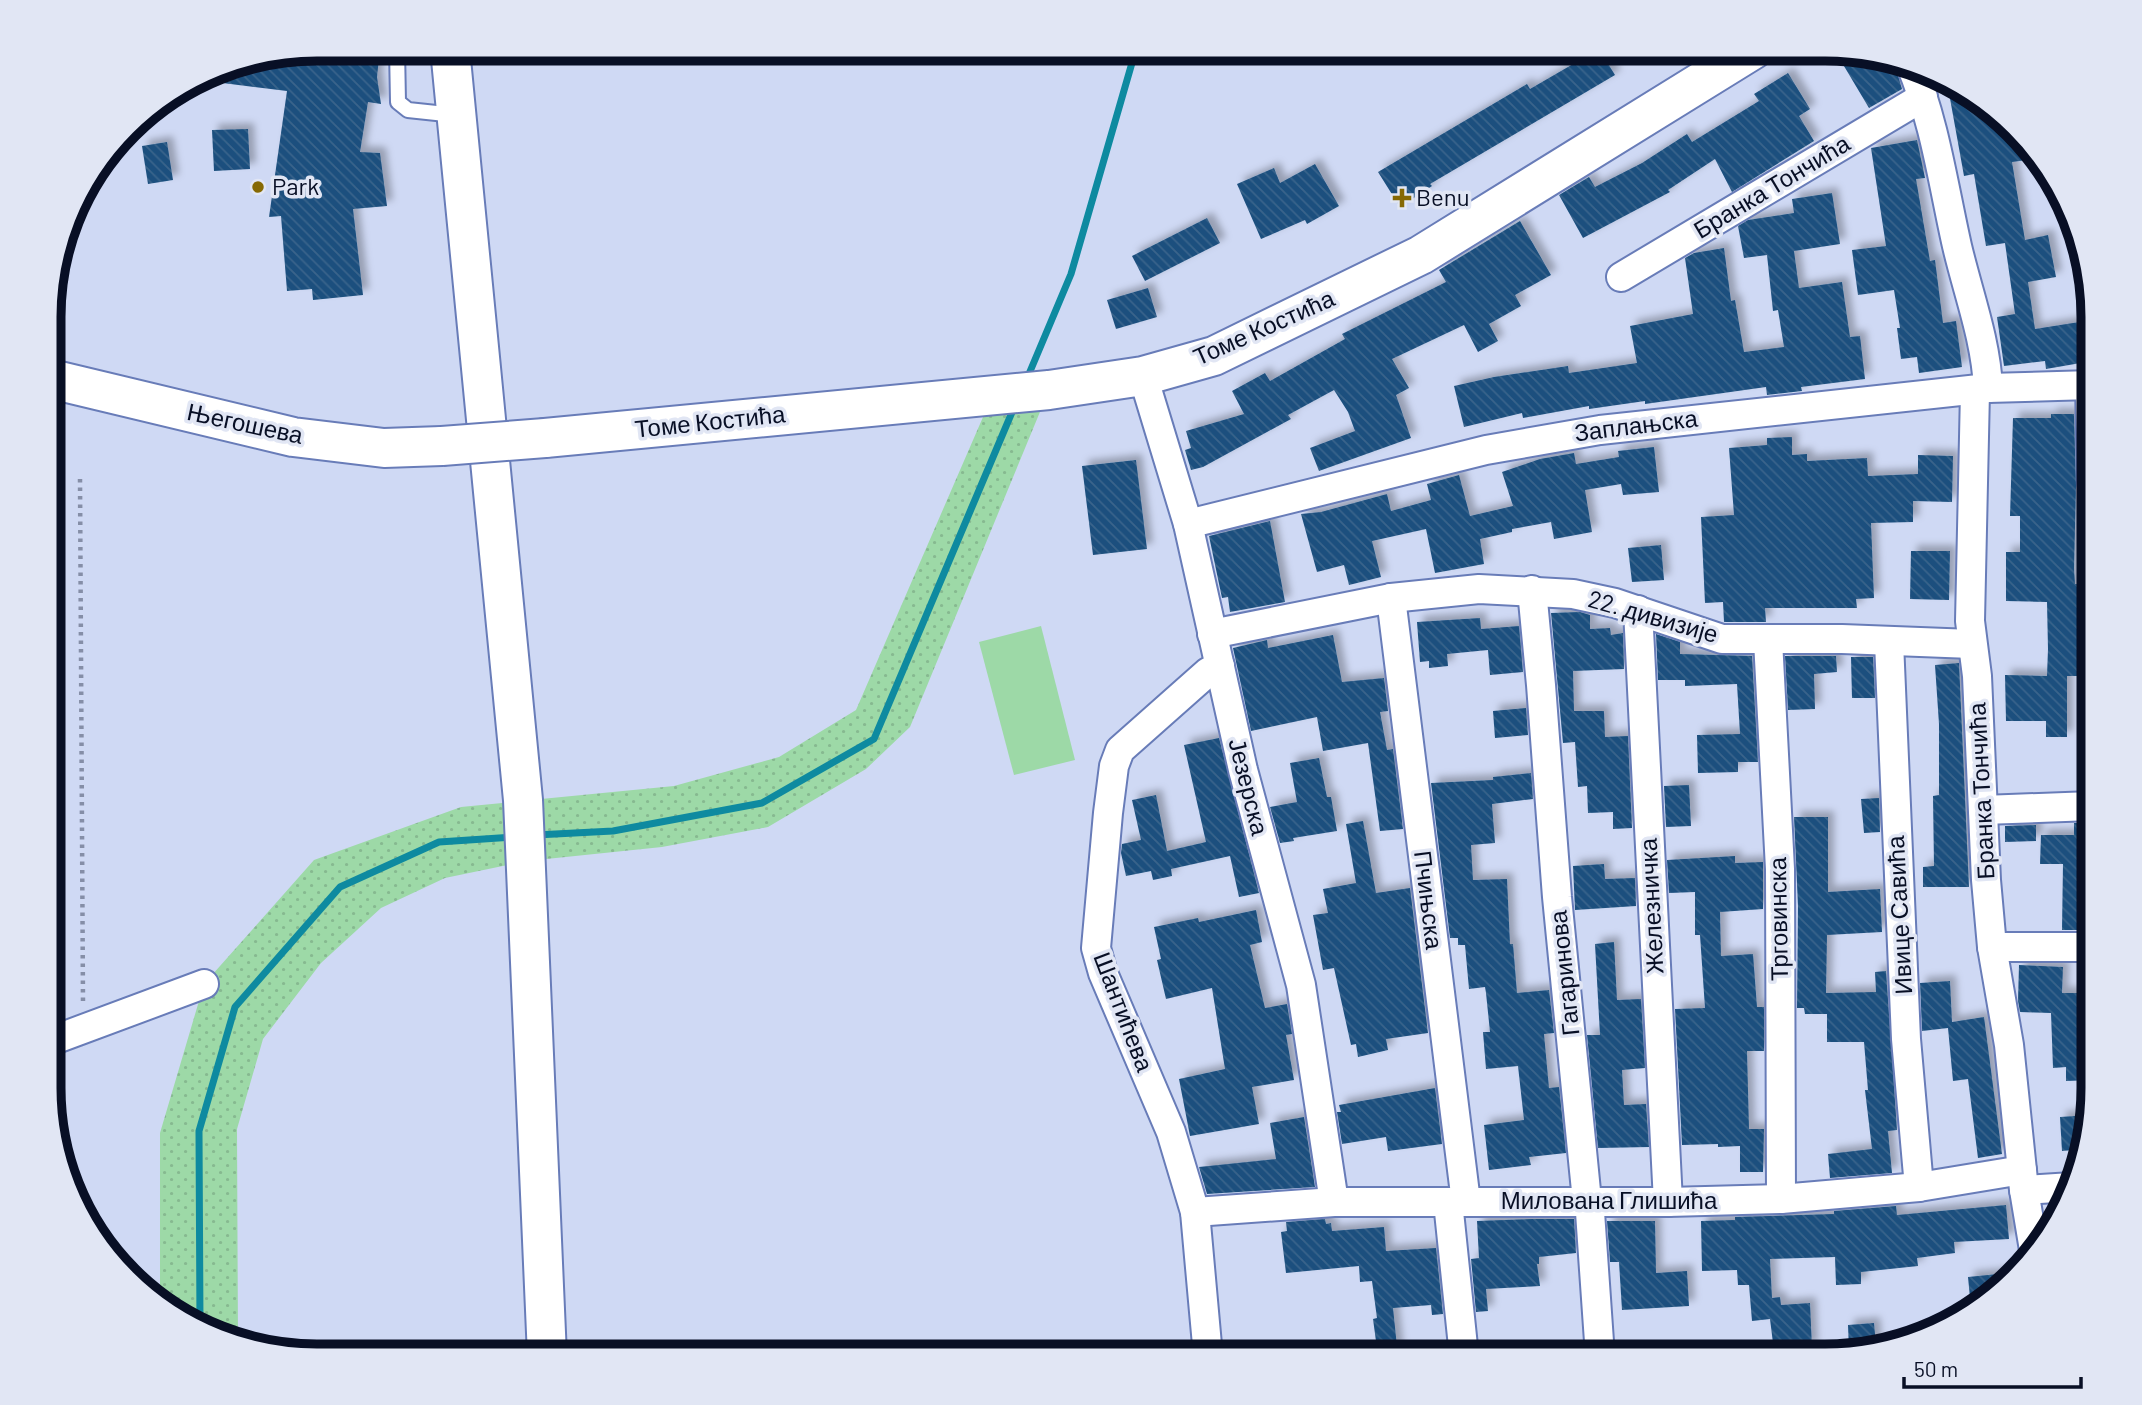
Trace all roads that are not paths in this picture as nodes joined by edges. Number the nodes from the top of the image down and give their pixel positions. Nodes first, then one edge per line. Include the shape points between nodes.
1 (397, 61) edge
2 (451, 61) edge
3 (1735, 61) edge
4 (1916, 79) edge
5 (1923, 97) junction
6 (456, 115) junction
7 (1621, 277) dead end
8 (1143, 376) junction
9 (61, 381) edge
10 (2081, 385) edge
11 (1982, 389) junction
12 (545, 438) joint
13 (1188, 524) junction
14 (1532, 590) junction
15 (1391, 598) junction
16 (1638, 610) junction
17 (1212, 634) junction
18 (1768, 640) junction
19 (1889, 642) junction
20 (1972, 644) junction
21 (1220, 666) junction
22 (2081, 806) edge
23 (1983, 810) junction
24 (1992, 947) junction
25 (2081, 947) edge
26 (204, 984) dead end
27 (61, 1037) edge
28 (2023, 1180) junction
29 (2061, 1185) edge
30 (1919, 1187) junction
31 (1781, 1199) junction
32 (1587, 1201) junction
33 (1334, 1202) junction
34 (1457, 1202) junction
35 (1668, 1202) junction
36 (1195, 1212) junction
37 (2032, 1238) edge
38 (547, 1344) edge
39 (1207, 1344) edge
40 (1463, 1344) edge
41 (1599, 1344) edge

1 - 6 lane via 398,102 408,110
2 - 6 street
3 - 8 street, Томе Костића via 1420,255 1214,356
4 - 5 street, Бранка Тончића
5 - 7 street, Бранка Тончића
5 - 11 street, Бранка Тончића via 1987,365
6 - 38 street via 523,800
8 - 12 street, Томе Костића
8 - 13 street, Језерска
9 - 12 street, Његошева, bridge via 293,437 384,448
10 - 11 street, Заплањска
11 - 13 street, Заплањска via 1540,438
11 - 20 street, Бранка Тончића
13 - 17 street, Језерска
14 - 15 street, 22. дивизије via 1479,589
14 - 16 street, 22. дивизије via 1573,594
14 - 32 street, Гагаринова
15 - 17 street, 22. дивизије
15 - 34 street, Пчињска
16 - 18 street, 22. дивизије via 1722,639
16 - 35 street, Железничка
17 - 21 street, Језерска
18 - 19 street, 22. дивизије
18 - 31 street, Трговинска via 1780,869
19 - 20 street, 22. дивизије
19 - 30 street, Ивице Савића via 1906,1039
20 - 23 street, Бранка Тончића
21 - 33 street, Језерска via 1301,985
21 - 36 street, Шантићева via 1120,750 1114,766 1096,948 1171,1132
22 - 23 street
23 - 24 street, Бранка Тончића
24 - 25 street
24 - 28 street, Бранка Тончића via 2009,1045
26 - 27 street
28 - 29 street, Милована Глишића
28 - 30 street, Милована Глишића
28 - 37 street, Бранка Тончића
30 - 31 street, Милована Глишића
31 - 35 street, Милована Глишића
32 - 34 street, Милована Глишића
32 - 35 street, Милована Глишића
32 - 41 street, Гагаринова
33 - 34 street, Милована Глишића
33 - 36 street, Милована Глишића
34 - 40 street, Пчињска
36 - 39 street, Шантићева

